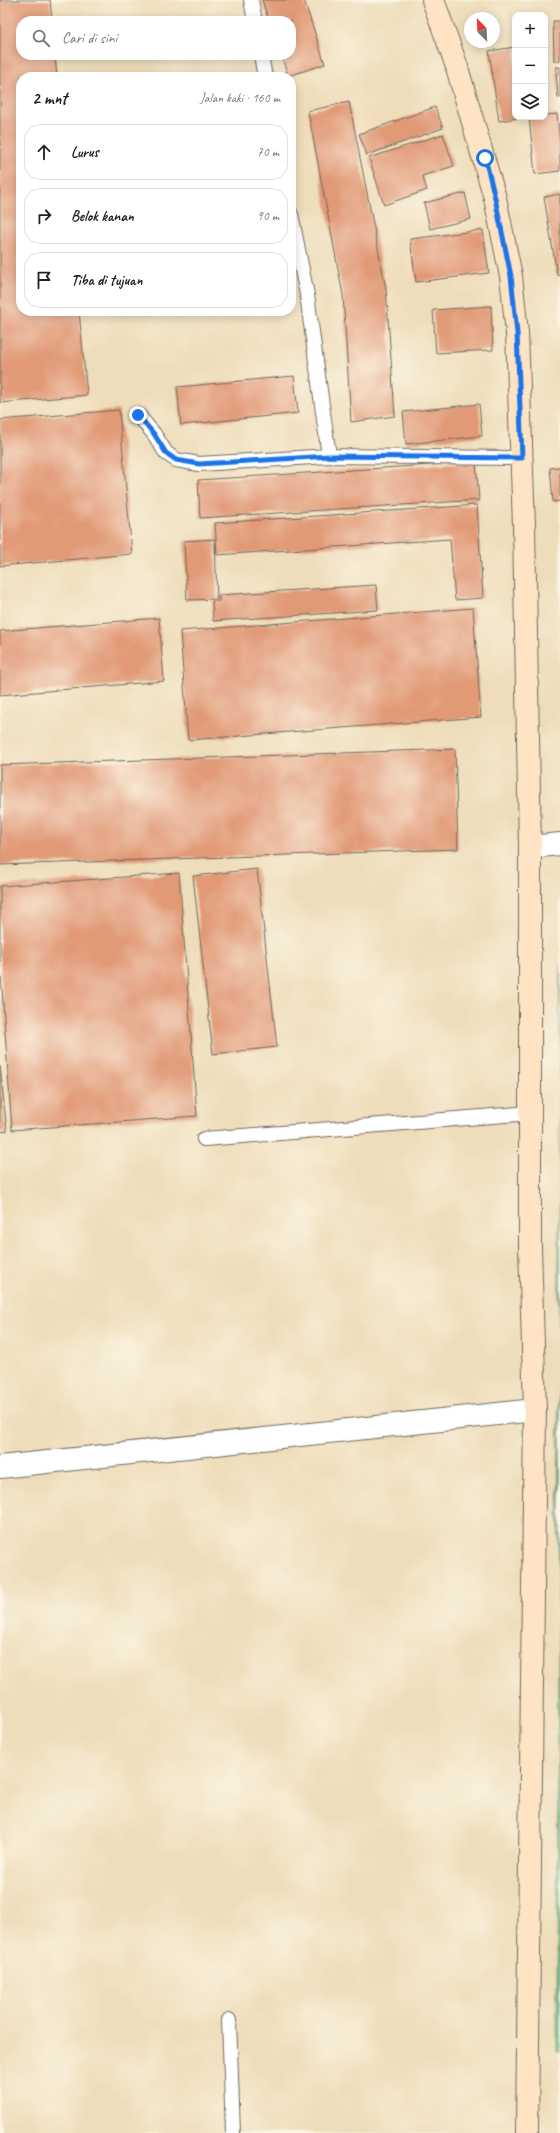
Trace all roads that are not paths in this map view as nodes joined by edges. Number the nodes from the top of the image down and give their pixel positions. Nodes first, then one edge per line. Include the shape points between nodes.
1 (251, 0) edge
2 (433, 0) edge
3 (254, 16) edge
4 (262, 60) edge
5 (264, 72) edge
6 (296, 239) edge
7 (138, 415) dead end
8 (330, 456) junction
9 (522, 458) junction
10 (560, 844) edge
11 (530, 847) junction
12 (530, 1112) junction
13 (204, 1139) dead end
14 (536, 1410) junction
15 (0, 1468) edge
16 (229, 2020) dead end
17 (233, 2133) edge
18 (527, 2133) edge

1 - 3 lane
2 - 9 main road via 485,158 511,276 517,333
4 - 5 lane
6 - 8 lane via 307,295
7 - 8 lane via 166,453 176,460 199,464
8 - 9 lane
9 - 11 main road
10 - 11 street
11 - 12 main road
12 - 13 lane
12 - 14 main road via 530,1247
14 - 15 street
14 - 18 main road
16 - 17 lane

